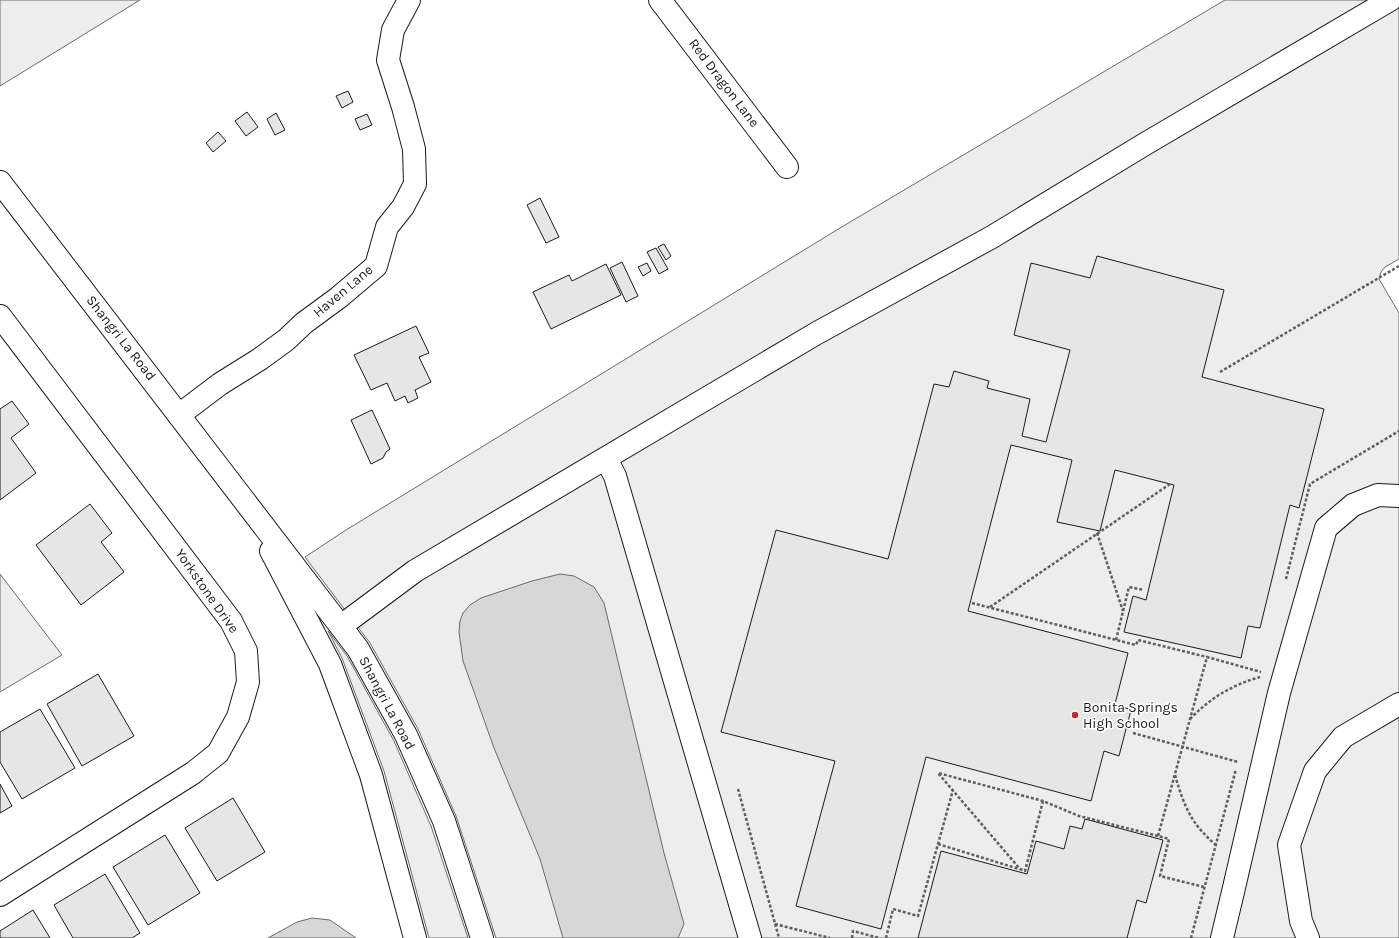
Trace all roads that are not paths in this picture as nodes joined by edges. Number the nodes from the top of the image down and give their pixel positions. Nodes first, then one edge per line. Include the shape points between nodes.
1 (409, 0) edge
2 (660, 0) edge
3 (1390, 0) edge
4 (787, 167) dead end
5 (0, 182) edge
6 (0, 316) edge
7 (179, 415) junction
8 (606, 459) junction
9 (241, 495) junction
10 (1399, 496) edge
11 (341, 626) junction
12 (1399, 704) edge
13 (0, 895) edge
14 (415, 938) edge
15 (482, 938) edge
16 (750, 938) edge
17 (1222, 938) edge
18 (1308, 938) edge

1 - 7 street, Haven Lane via 392,30 388,60 414,149 416,184 403,207 387,227 376,266 280,345 220,384
2 - 4 street, Red Dragon Lane
3 - 8 street via 1158,136 992,238 817,333
5 - 7 street, Shangri La Road
6 - 13 street, Yorkstone Drive via 231,621 246,651 248,682 238,718 218,753 193,773
7 - 9 street, Shangri La Road
8 - 11 street via 415,571
8 - 16 street via 615,476
9 - 11 street, Shangri La Road
9 - 14 street, Shangri La Road via 330,664 371,775
10 - 17 street via 1378,495 1353,505 1326,528 1279,693
11 - 15 street, Shangri La Road via 358,650 406,734 444,821
12 - 18 street via 1343,737 1315,771 1289,845 1301,921

